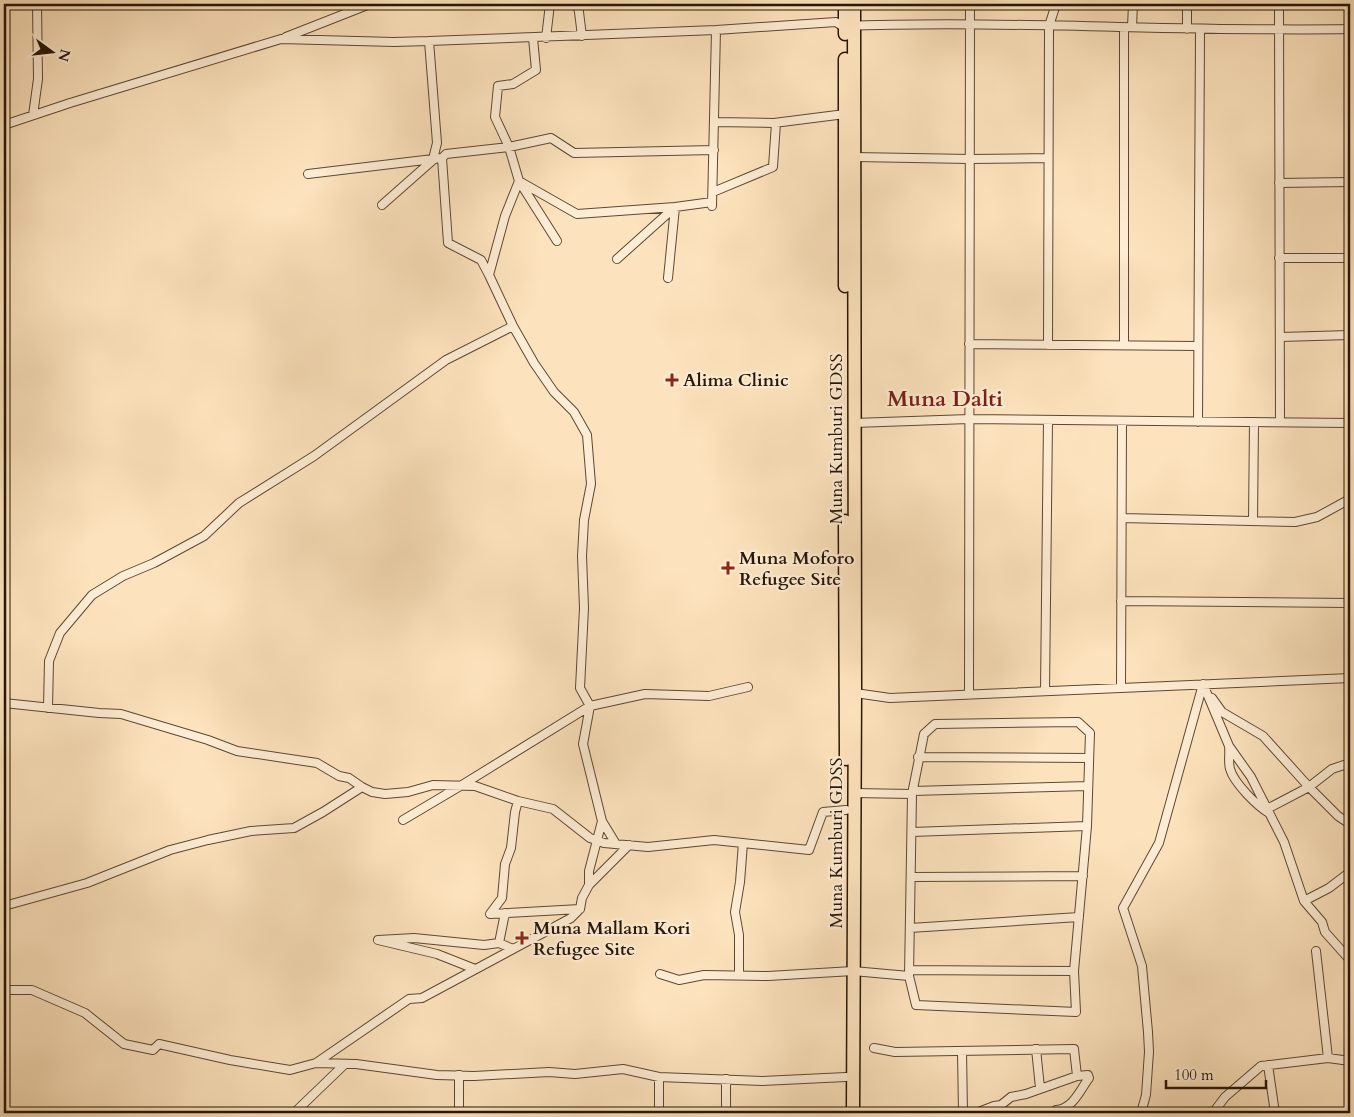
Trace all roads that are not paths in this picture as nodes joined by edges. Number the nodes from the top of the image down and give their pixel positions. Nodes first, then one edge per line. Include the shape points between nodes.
1 (37, 4) edge
2 (370, 4) edge
3 (550, 4) edge
4 (577, 4) edge
5 (845, 4) edge
6 (854, 4) edge
7 (970, 4) edge
8 (1056, 4) edge
9 (1134, 4) edge
10 (1187, 4) edge
11 (1278, 4) edge
12 (971, 24) junction
13 (849, 26) junction
14 (1049, 26) junction
15 (1128, 28) junction
16 (1279, 28) junction
17 (1187, 29) junction
18 (1350, 29) edge
19 (716, 30) junction
20 (1200, 30) junction
21 (582, 36) junction
22 (533, 38) junction
23 (546, 38) junction
24 (281, 39) junction
25 (429, 41) junction
26 (845, 114) junction
27 (33, 115) junction
28 (715, 122) junction
29 (776, 123) junction
30 (4, 125) edge
31 (509, 147) junction
32 (714, 150) junction
33 (854, 157) junction
34 (442, 158) junction
35 (1048, 158) junction
36 (433, 159) junction
37 (970, 159) junction
38 (308, 174) dead end
39 (519, 181) junction
40 (1350, 182) edge
41 (1279, 183) junction
42 (713, 192) junction
43 (382, 205) dead end
44 (676, 207) junction
45 (557, 241) dead end
46 (1279, 258) junction
47 (1350, 258) edge
48 (617, 259) dead end
49 (489, 275) junction
50 (668, 278) dead end
51 (513, 326) junction
52 (1280, 336) junction
53 (1350, 336) edge
54 (969, 344) junction
55 (1048, 345) junction
56 (1124, 345) junction
57 (1198, 346) junction
58 (969, 419) junction
59 (1048, 420) junction
60 (1122, 421) junction
61 (1198, 422) junction
62 (1254, 422) junction
63 (1280, 422) junction
64 (854, 423) junction
65 (1350, 423) edge
66 (1350, 499) edge
67 (1122, 518) junction
68 (1253, 521) junction
69 (1121, 601) junction
70 (1350, 603) edge
71 (1350, 678) edge
72 (1203, 684) junction
73 (748, 687) dead end
74 (1121, 688) junction
75 (1045, 691) junction
76 (855, 693) junction
77 (969, 694) junction
78 (4, 703) edge
79 (590, 706) junction
80 (48, 708) junction
81 (1229, 746) junction
82 (918, 757) junction
83 (1089, 758) junction
84 (1350, 764) edge
85 (462, 785) junction
86 (1088, 786) junction
87 (362, 787) junction
88 (1309, 787) junction
89 (854, 793) junction
90 (912, 793) junction
91 (518, 801) junction
92 (846, 810) junction
93 (1269, 811) junction
94 (403, 820) dead end
95 (602, 821) junction
96 (1350, 824) edge
97 (1087, 826) junction
98 (912, 832) junction
99 (597, 840) junction
100 (744, 843) junction
101 (616, 844) junction
102 (629, 845) junction
103 (1350, 872) edge
104 (1083, 876) junction
105 (911, 877) junction
106 (589, 885) junction
107 (1304, 901) junction
108 (4, 906) edge
109 (580, 909) junction
110 (504, 913) junction
111 (1079, 917) junction
112 (910, 928) junction
113 (499, 943) junction
114 (513, 949) junction
115 (1316, 951) dead end
116 (1350, 960) edge
117 (475, 969) junction
118 (850, 971) junction
119 (1074, 971) junction
120 (909, 973) junction
121 (660, 974) dead end
122 (739, 976) junction
123 (4, 990) edge
124 (874, 1048) dead end
125 (1036, 1049) junction
126 (962, 1051) junction
127 (1328, 1058) junction
128 (1350, 1060) edge
129 (316, 1063) junction
130 (345, 1064) junction
131 (1268, 1065) junction
132 (459, 1075) junction
133 (1077, 1076) junction
134 (658, 1077) junction
135 (846, 1077) junction
136 (726, 1079) junction
137 (1040, 1088) junction
138 (294, 1113) edge
139 (459, 1113) edge
140 (659, 1113) edge
141 (726, 1113) edge
142 (846, 1113) edge
143 (853, 1113) edge
144 (963, 1113) edge
145 (976, 1113) edge
146 (1055, 1113) edge
147 (1141, 1113) edge
148 (1213, 1113) edge
149 (1275, 1113) edge

1 - 27 street via 38,79
2 - 24 street
3 - 23 street
4 - 21 street
5 - 13 highway, Muna Kumburi GDSS
6 - 13 highway, Muna Kumburi GDSS
7 - 12 street
8 - 14 street
9 - 15 street
10 - 17 street
11 - 16 street
12 - 13 street
12 - 14 street
12 - 37 street
13 - 19 street via 836,22
13 - 26 highway, Muna Kumburi GDSS
13 - 33 highway, Muna Kumburi GDSS
14 - 15 street
14 - 35 street
15 - 17 street
15 - 56 street
16 - 18 street
16 - 20 street
16 - 41 street
17 - 20 street
19 - 21 street
19 - 28 street
20 - 57 street
21 - 23 street
22 - 23 street
22 - 25 street
22 - 31 street via 536,70 513,84 498,86 495,117
24 - 25 street
24 - 27 street
25 - 36 street via 437,143
26 - 29 street
26 - 92 highway, Muna Kumburi GDSS
27 - 30 street
28 - 29 street
28 - 32 street
29 - 42 street via 773,167
31 - 32 street via 551,138 574,153
31 - 34 street via 446,154
31 - 39 street
32 - 42 street
33 - 37 street
33 - 64 highway, Muna Kumburi GDSS
34 - 36 street
34 - 49 street via 448,243 481,260
35 - 37 street
35 - 55 street
36 - 38 street
36 - 43 street
37 - 54 street
39 - 44 street via 577,214
39 - 45 street
39 - 49 street via 505,216
40 - 41 street
41 - 46 street
42 - 44 street via 712,204
44 - 48 street
44 - 50 street
46 - 47 street
46 - 52 street
49 - 51 street
51 - 79 street via 534,363 554,392 574,412 587,435 591,484 582,556 584,608 580,688
51 - 80 street via 446,360 314,456 239,503 204,536 92,595 60,633 49,661
52 - 53 street
52 - 63 street
54 - 55 street
54 - 58 street
55 - 56 street
56 - 57 street
57 - 61 street
58 - 59 street
58 - 64 street
58 - 77 street
59 - 60 street
59 - 75 street
60 - 61 street
60 - 67 street
61 - 62 street
62 - 63 street
62 - 68 street
63 - 65 street
64 - 76 highway, Muna Kumburi GDSS
66 - 68 street via 1317,517 1295,522
67 - 68 street
67 - 69 street
69 - 70 street
69 - 74 street
71 - 72 street
72 - 74 street
72 - 81 street
72 - 88 street via 1222,712 1263,736
72 - 147 street via 1159,843 1123,908 1142,966 1148,1032 1146,1094
73 - 79 street via 709,696 645,694
74 - 75 street
75 - 77 street
76 - 77 street via 890,698
76 - 89 highway, Muna Kumburi GDSS
78 - 80 street
79 - 85 street
79 - 95 street via 583,744
80 - 87 street via 121,714 237,751 317,763
81 - 93 street via 1252,777
81 - 93 street via 1230,770 1260,808
82 - 83 street
82 - 83 street via 924,734 935,724 1078,722 1090,733
82 - 90 street
83 - 86 street
84 - 88 street via 1332,769
85 - 87 street via 433,785 385,794
85 - 91 street via 475,786
85 - 94 street
86 - 90 street
86 - 97 street
87 - 108 street via 294,828 251,831 170,850 87,883
88 - 93 street
88 - 96 street
89 - 90 street
89 - 118 highway, Muna Kumburi GDSS
90 - 98 street
91 - 99 street via 554,809
91 - 110 street via 511,848 505,864 502,898 490,914
92 - 100 street via 823,812 809,850
92 - 118 highway, Muna Kumburi GDSS
93 - 107 street via 1284,842
95 - 99 street
95 - 101 street
97 - 98 street
97 - 104 street
98 - 105 street
99 - 101 street
99 - 106 street
100 - 102 street via 714,840 648,847
100 - 122 street via 734,912 739,935
101 - 102 street
102 - 106 street
103 - 107 street
104 - 105 street
104 - 111 street
105 - 112 street
106 - 109 street
107 - 116 street
109 - 110 street
109 - 114 street via 571,918
110 - 113 street
111 - 112 street
111 - 119 street
112 - 120 street
113 - 114 street
113 - 117 street via 484,945 414,938 378,940 437,954
114 - 117 street
115 - 127 street
117 - 129 street via 422,998 409,999
118 - 120 street
118 - 122 street
118 - 135 highway, Muna Kumburi GDSS
118 - 143 highway, Muna Kumburi GDSS
119 - 120 street
119 - 120 street via 1076,1012 916,1005
121 - 122 street via 679,980 704,975
123 - 129 street via 32,990 85,1014 124,1044 152,1050 158,1044 290,1070
124 - 126 street via 894,1052
125 - 126 street
125 - 133 street via 1074,1048
125 - 137 street
126 - 144 street
127 - 128 street
127 - 131 street
129 - 130 street
130 - 132 street
130 - 138 street
131 - 148 street via 1261,1066 1225,1097
131 - 149 street
132 - 134 street via 575,1074 623,1069
132 - 139 street
133 - 137 street
133 - 146 street via 1088,1075 1089,1078 1071,1105
134 - 136 street
134 - 140 street
135 - 136 street via 762,1081
135 - 142 highway, Muna Kumburi GDSS
136 - 141 street
137 - 145 street

